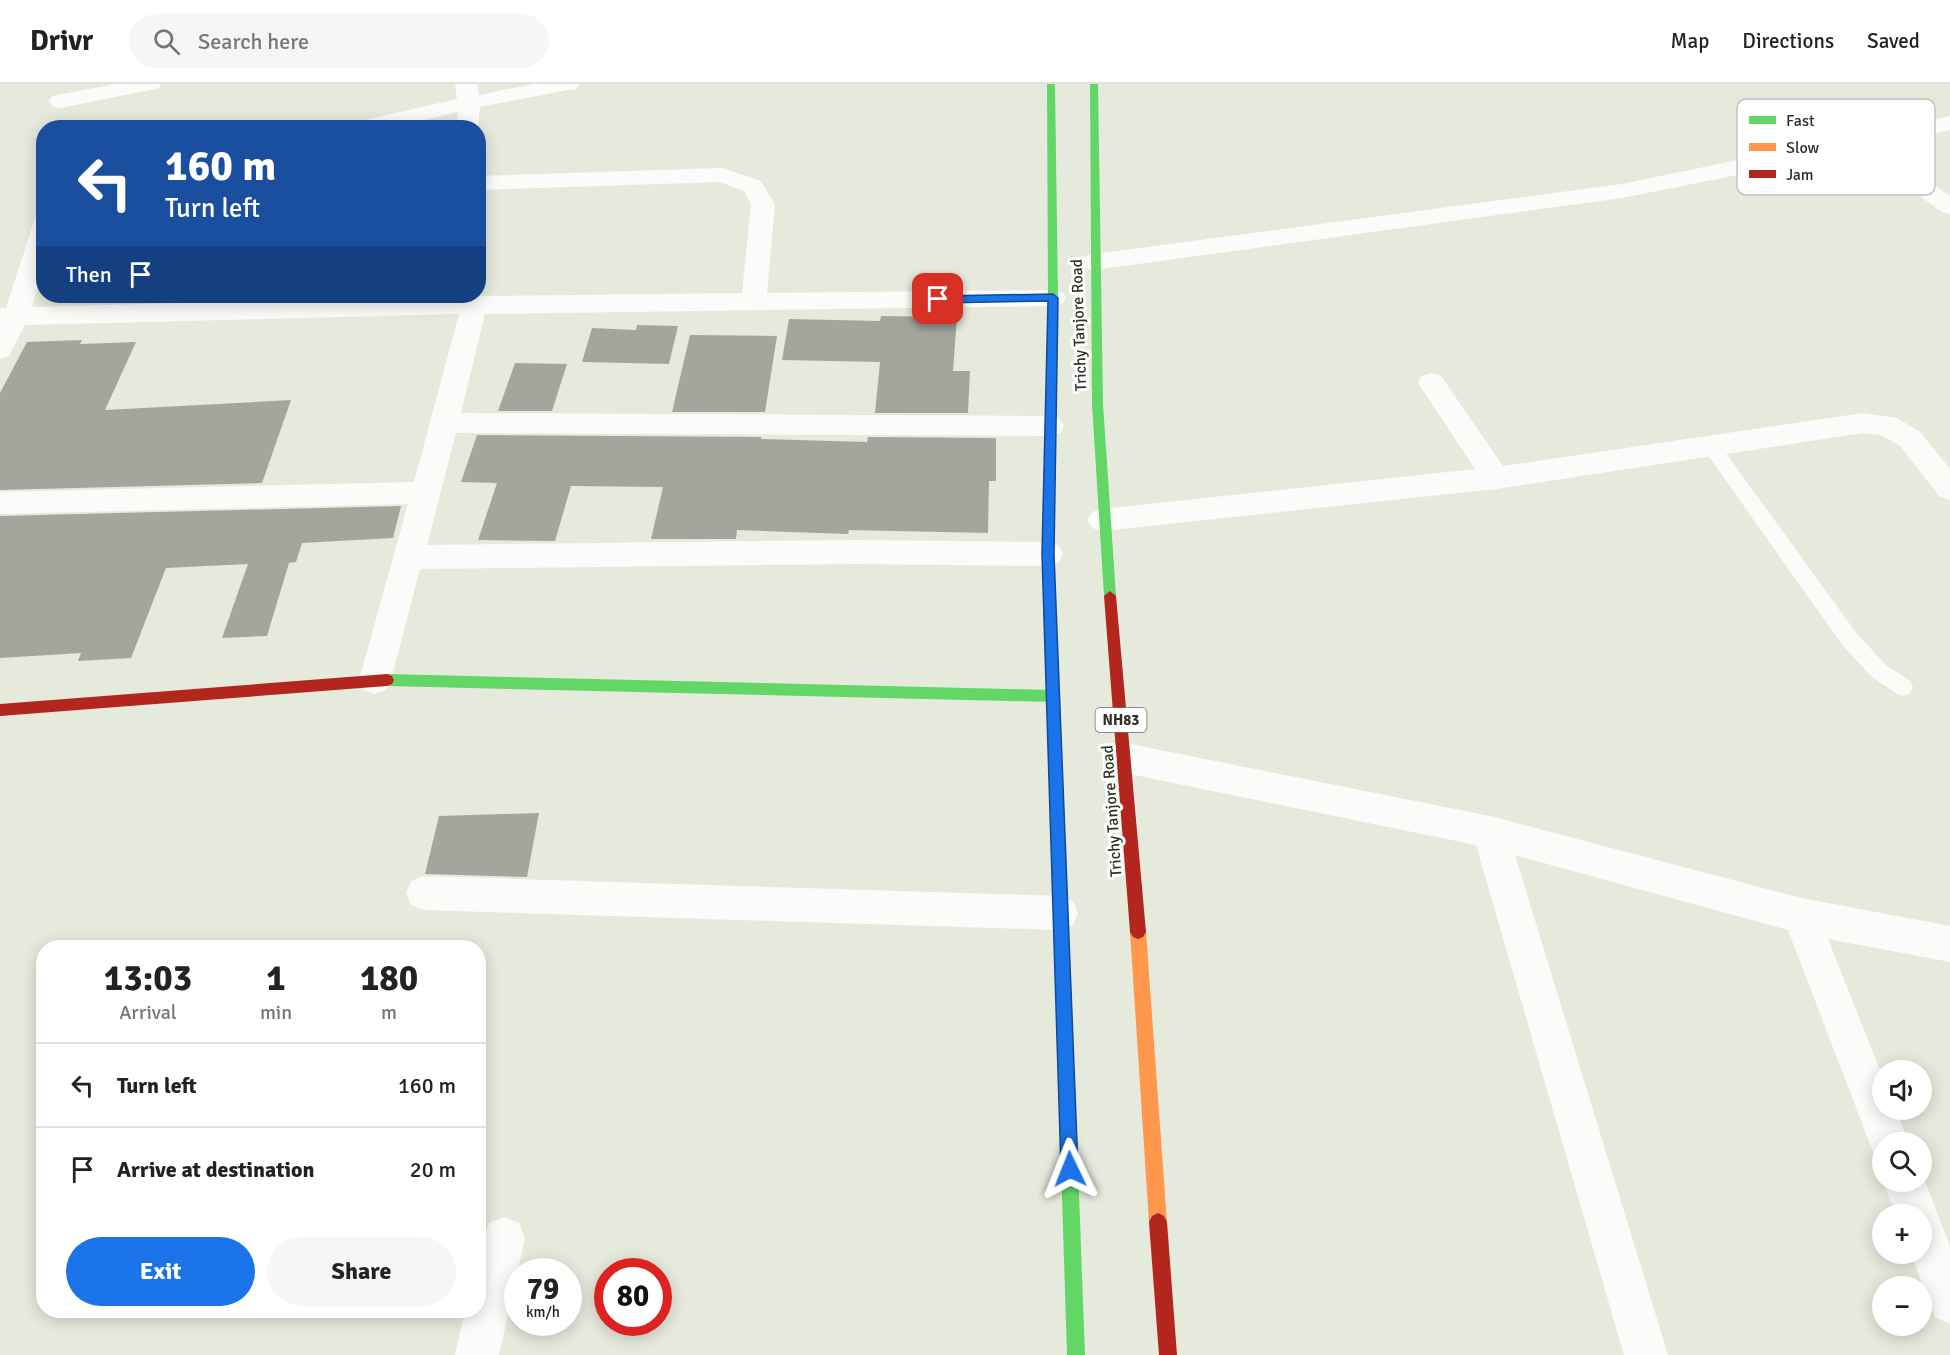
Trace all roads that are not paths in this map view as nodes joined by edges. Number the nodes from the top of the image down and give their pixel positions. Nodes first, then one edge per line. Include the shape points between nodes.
1 (150, 84) edge
2 (568, 84) edge
3 (1051, 84) edge
4 (1094, 84) edge
5 (468, 94) edge
6 (60, 101) edge
7 (385, 120) edge
8 (468, 120) edge
9 (1950, 123) edge
10 (1935, 126) edge
11 (1737, 168) edge
12 (486, 183) edge
13 (1934, 195) edge
14 (1950, 207) edge
15 (36, 242) edge
16 (1094, 262) junction
17 (1053, 298) junction
18 (754, 302) junction
19 (365, 303) edge
20 (461, 303) edge
21 (474, 305) junction
22 (9, 317) edge
23 (0, 350) edge
24 (1431, 383) dead end
25 (445, 423) junction
26 (1050, 426) junction
27 (1711, 446) junction
28 (1496, 478) junction
29 (1950, 489) edge
30 (426, 493) junction
31 (0, 503) edge
32 (1102, 520) junction
33 (1048, 554) junction
34 (409, 557) junction
35 (375, 680) junction
36 (1903, 687) dead end
37 (1053, 696) junction
38 (0, 710) edge
39 (1125, 758) junction
40 (1490, 832) junction
41 (424, 893) dead end
42 (1060, 913) junction
43 (1801, 915) junction
44 (1950, 944) edge
45 (1885, 1132) edge
46 (504, 1238) dead end
47 (1932, 1254) edge
48 (1950, 1302) edge
49 (486, 1316) edge
50 (486, 1318) edge
51 (477, 1355) edge
52 (1076, 1355) edge
53 (1168, 1355) edge
54 (1646, 1355) edge

1 - 6 street
2 - 5 street
3 - 17 main road, Trichy Tanjore Road
4 - 16 main road, Trichy Tanjore Road / NH83
5 - 7 street
5 - 8 street
9 - 10 street
11 - 16 street via 1622,191
12 - 18 street via 722,175 753,186 763,205
13 - 14 street
15 - 22 street
16 - 32 main road, Trichy Tanjore Road / NH83
17 - 18 street
17 - 26 main road, Trichy Tanjore Road
18 - 21 street
19 - 22 street
20 - 21 street
21 - 25 street
22 - 23 street
24 - 28 street
25 - 26 street
25 - 30 street
26 - 33 main road, Trichy Tanjore Road
27 - 28 street
27 - 29 street via 1863,423 1887,425 1910,439
27 - 36 lane via 1850,640 1880,671
28 - 32 street
30 - 31 street
30 - 34 street
32 - 39 main road, Trichy Tanjore Road / NH83
33 - 34 street
33 - 37 main road, Trichy Tanjore Road
34 - 35 street
35 - 37 main road
35 - 38 main road
37 - 42 main road, Trichy Tanjore Road
39 - 40 street
39 - 53 main road, Trichy Tanjore Road / NH83
40 - 43 street
40 - 54 street
41 - 42 street
42 - 52 main road, Trichy Tanjore Road
43 - 44 street
43 - 45 street
46 - 49 street
47 - 48 street
50 - 51 street

